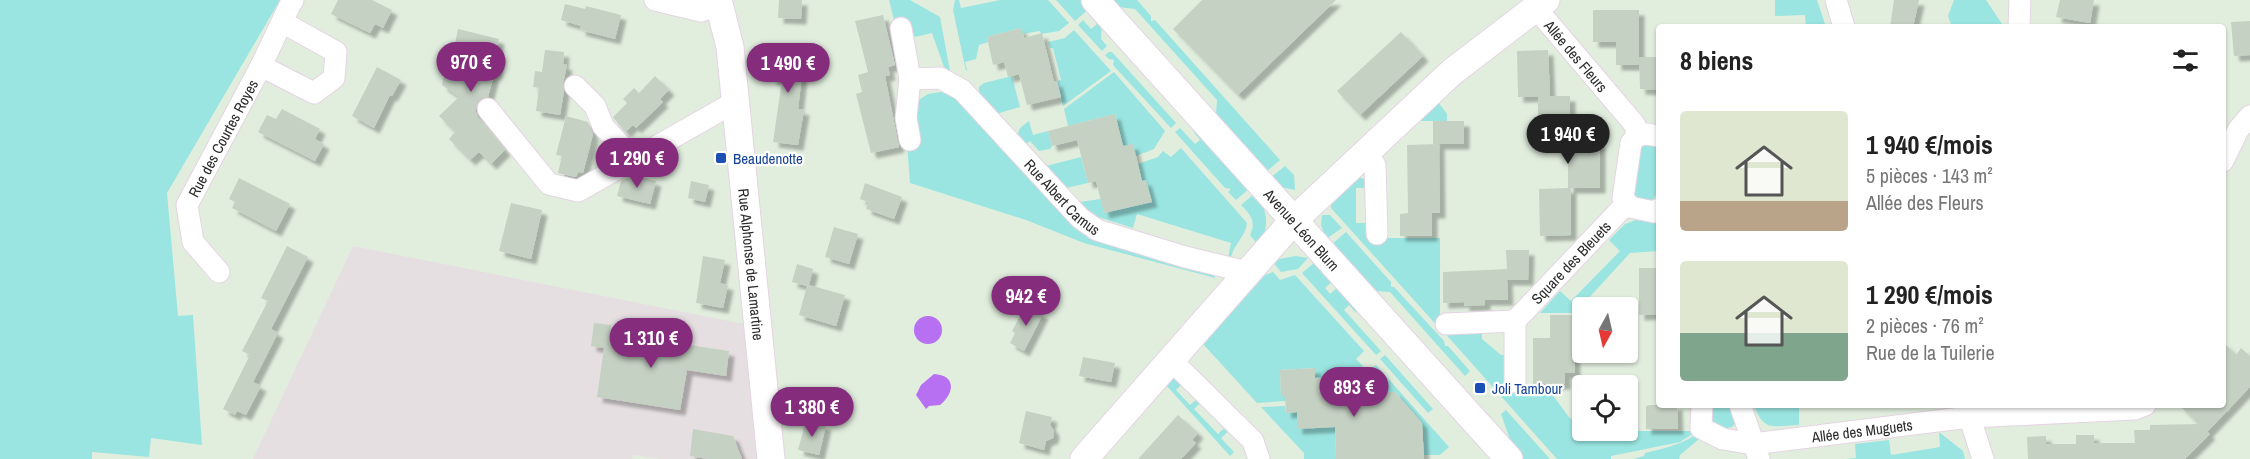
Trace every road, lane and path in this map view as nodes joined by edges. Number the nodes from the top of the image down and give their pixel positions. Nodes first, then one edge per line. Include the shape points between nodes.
1 (293, 0) edge
2 (655, 0) edge
3 (1095, 0) edge
4 (1836, 0) edge
5 (2020, 0) edge
6 (719, 2) edge
7 (1541, 4) edge
8 (282, 22) junction
9 (1844, 24) edge
10 (2019, 24) edge
11 (902, 28) dead end
12 (261, 66) junction
13 (910, 79) junction
14 (575, 86) dead end
15 (735, 102) junction
16 (488, 109) dead end
17 (2250, 116) edge
18 (1637, 136) junction
19 (1656, 136) edge
20 (910, 140) dead end
21 (1365, 153) junction
22 (2226, 155) edge
23 (633, 159) junction
24 (1626, 204) junction
25 (1656, 211) edge
26 (1294, 220) junction
27 (1377, 234) dead end
28 (1247, 272) junction
29 (219, 273) dead end
30 (1515, 321) junction
31 (1446, 324) dead end
32 (1170, 359) junction
33 (1515, 382) dead end
34 (1702, 408) edge
35 (1741, 408) edge
36 (2138, 408) edge
37 (1967, 411) edge
38 (1756, 451) edge
39 (771, 459) edge
40 (1084, 459) edge
41 (1259, 459) edge
42 (1509, 459) edge
43 (1983, 459) edge

1 - 8 street, Rue des Courtes Royes
2 - 6 street via 701,11
3 - 26 street, Avenue Léon Blum
4 - 9 street
5 - 10 street
6 - 15 street, Rue Alphonse de Lamartine via 730,47
7 - 18 street, Allée des Fleurs via 1635,125
7 - 21 street via 1452,72
8 - 12 street, Rue des Courtes Royes
8 - 12 street, Rue des Courtes Royes via 336,52 334,78 314,93
11 - 13 street
12 - 29 street, Rue des Courtes Royes via 187,205 193,242
13 - 20 street via 906,117
13 - 28 street, Rue Albert Camus via 940,78 962,90 1080,218 1097,230
14 - 23 street via 595,106 603,126
15 - 23 street
15 - 39 street, Rue Alphonse de Lamartine
16 - 23 street via 549,184 578,191
17 - 22 street
18 - 19 street
18 - 24 street via 1631,143 1623,198
21 - 26 street
21 - 27 street via 1375,165
24 - 25 street
24 - 30 street, Square des Bleuets
26 - 28 street
26 - 42 street, Avenue Léon Blum
28 - 32 street
30 - 31 street
30 - 33 street
32 - 40 street
32 - 41 street via 1253,441
34 - 38 street via 1701,428
35 - 38 street
36 - 37 street, Allée des Muguets
37 - 38 street, Allée des Muguets
37 - 43 street

